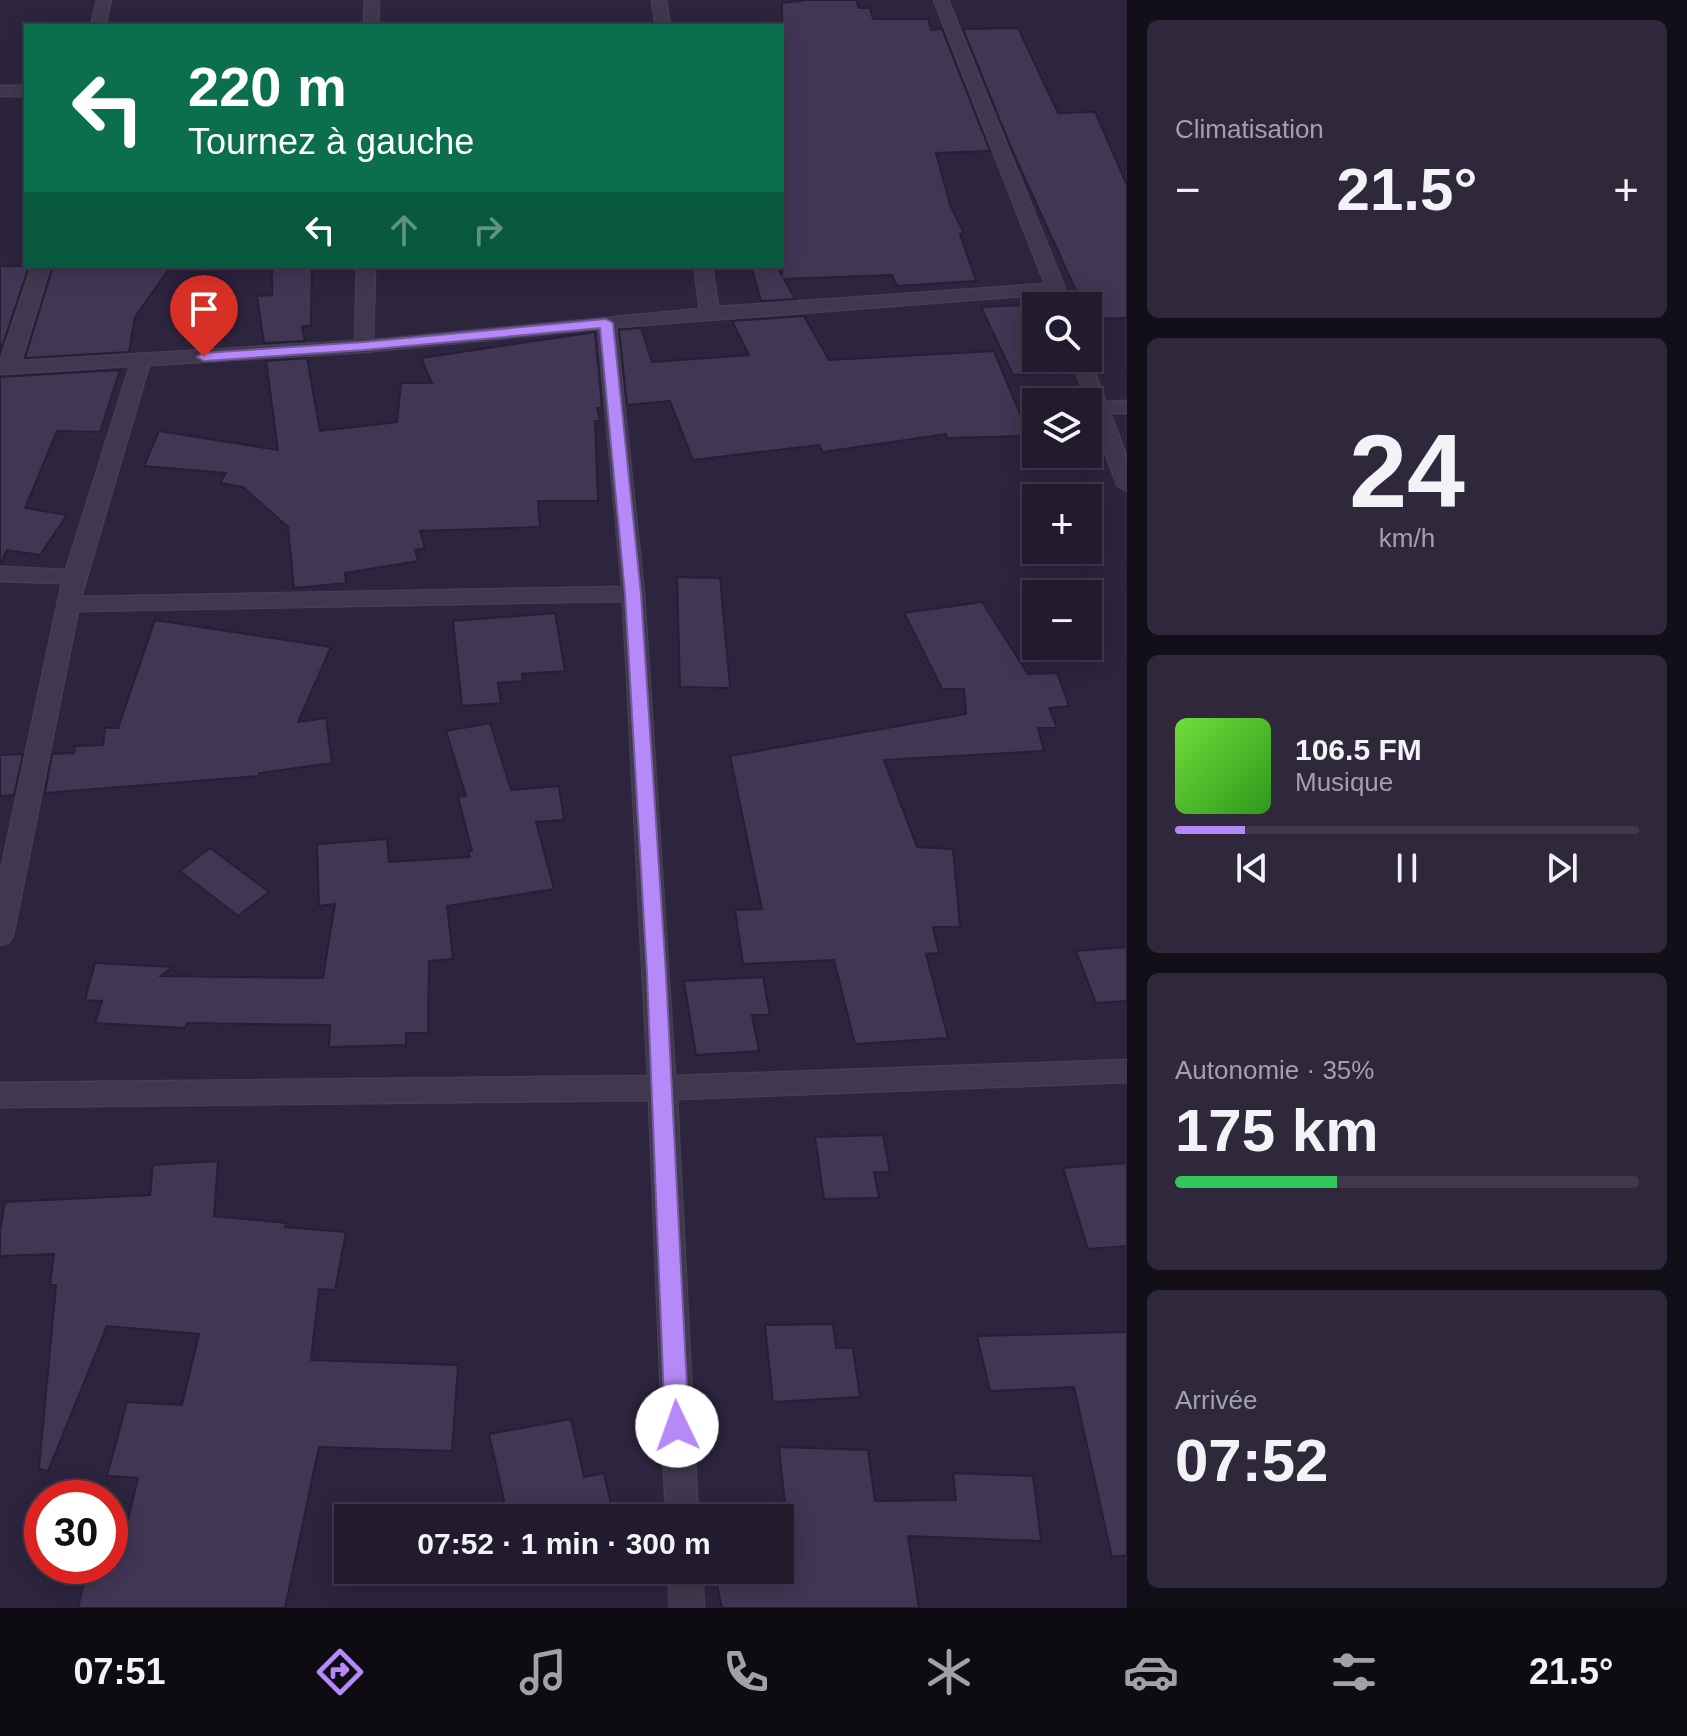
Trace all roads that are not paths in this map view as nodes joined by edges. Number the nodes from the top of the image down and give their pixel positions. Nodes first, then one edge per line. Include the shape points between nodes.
1 (104, 0) edge
2 (372, 0) edge
3 (659, 0) edge
4 (941, 0) edge
5 (98, 24) edge
6 (371, 24) edge
7 (663, 24) edge
8 (0, 91) edge
9 (24, 91) edge
10 (40, 268) edge
11 (366, 268) edge
12 (703, 268) edge
13 (1059, 292) edge
14 (1022, 299) edge
15 (710, 313) junction
16 (606, 323) junction
17 (364, 346) junction
18 (141, 361) junction
19 (5, 368) edge
20 (1127, 407) edge
21 (1102, 408) edge
22 (1102, 423) edge
23 (1127, 485) edge
24 (0, 574) edge
25 (74, 577) junction
26 (633, 594) junction
27 (70, 604) junction
28 (0, 935) edge
29 (1127, 1071) edge
30 (660, 1088) junction
31 (0, 1095) edge
32 (681, 1504) edge
33 (686, 1584) edge
34 (687, 1608) edge

1 - 5 street
2 - 6 street
3 - 7 street
4 - 13 street
8 - 9 street
10 - 19 street
11 - 17 street
12 - 15 street
14 - 15 street
15 - 16 street
16 - 17 street
16 - 26 street
17 - 18 street
18 - 19 street
18 - 25 street
20 - 21 street
22 - 23 street
24 - 25 street
25 - 27 street
26 - 27 street
26 - 30 street
27 - 28 street
29 - 30 street
30 - 31 street
30 - 32 street
33 - 34 street

